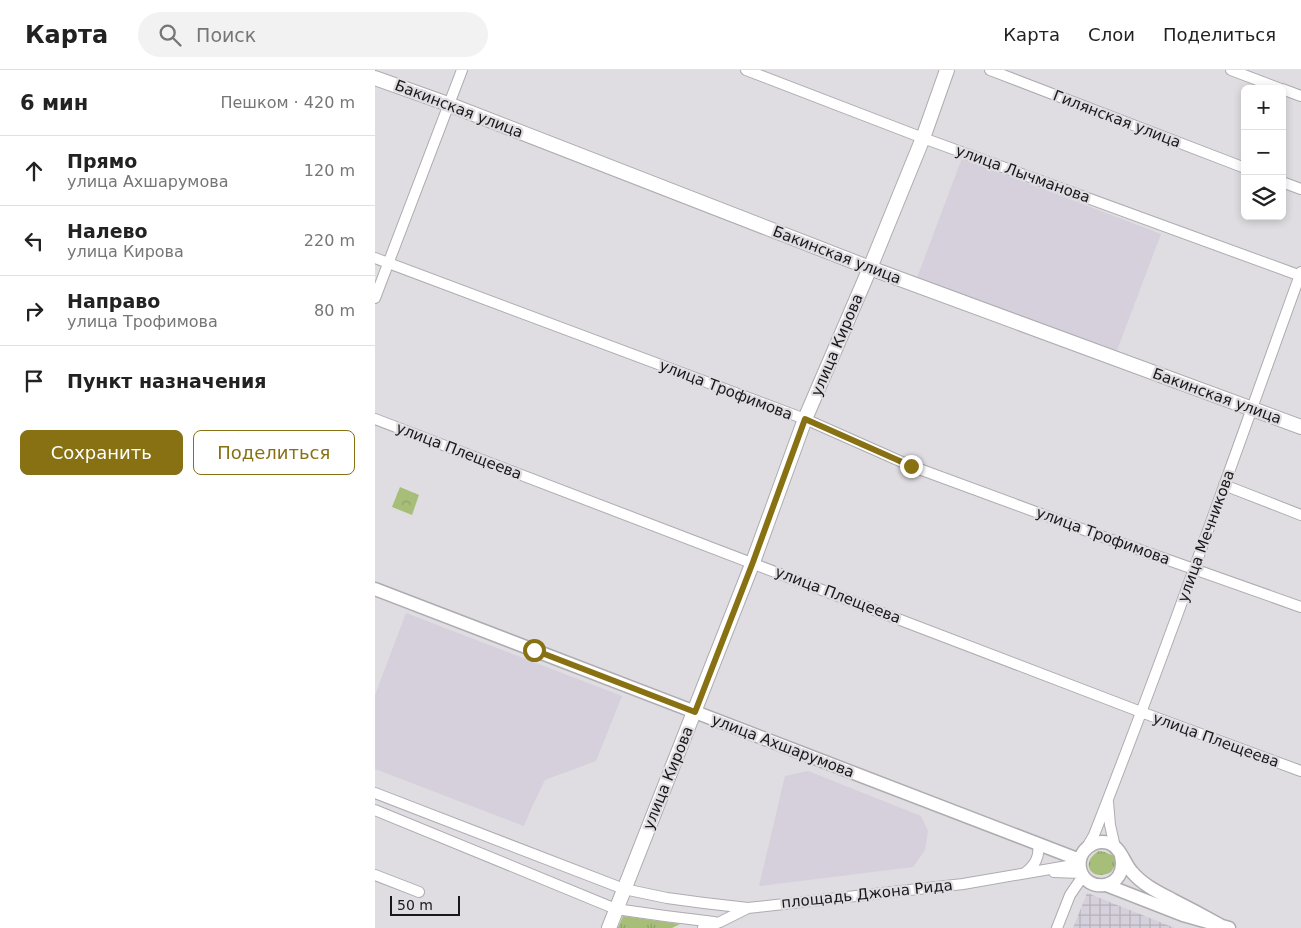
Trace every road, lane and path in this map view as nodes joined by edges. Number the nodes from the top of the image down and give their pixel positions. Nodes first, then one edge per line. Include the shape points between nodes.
1 (462, 70) edge
2 (746, 70) edge
3 (947, 70) edge
4 (990, 70) edge
5 (1231, 70) edge
6 (375, 78) edge
7 (1271, 85) edge
8 (1286, 90) edge
9 (1301, 96) edge
10 (448, 104) junction
11 (923, 138) junction
12 (1241, 166) edge
13 (1286, 183) edge
14 (1301, 189) edge
15 (375, 258) edge
16 (389, 263) junction
17 (870, 268) junction
18 (1301, 275) edge
19 (375, 298) edge
20 (1252, 409) junction
21 (375, 419) edge
22 (805, 419) junction
23 (1301, 427) edge
24 (1224, 485) junction
25 (1301, 514) edge
26 (753, 562) junction
27 (1195, 568) junction
28 (375, 589) edge
29 (1301, 607) edge
30 (695, 712) junction
31 (1141, 712) junction
32 (1301, 771) edge
33 (375, 793) edge
34 (1108, 799) junction
35 (375, 810) edge
36 (1038, 844) junction
37 (1087, 847) junction
38 (1118, 851) junction
39 (1081, 868) junction
40 (1030, 872) junction
41 (375, 875) edge
42 (1106, 885) junction
43 (624, 889) junction
44 (419, 892) dead end
45 (616, 908) junction
46 (749, 908) junction
47 (720, 922) junction
48 (1224, 926) edge
49 (609, 928) edge
50 (703, 928) edge
51 (1057, 928) edge

1 - 10 street
2 - 11 street, улица Лычманова
3 - 11 main road, улица Кирова
4 - 12 street, Гилянская улица
5 - 7 street
6 - 10 main road, Бакинская улица
8 - 9 street
10 - 16 street
10 - 17 main road, Бакинская улица
11 - 17 main road, улица Кирова
11 - 18 street, улица Лычманова
13 - 14 street
15 - 16 street, улица Трофимова
16 - 19 street
16 - 22 street, улица Трофимова
17 - 20 main road, Бакинская улица
17 - 22 main road, улица Кирова
18 - 20 street, улица Мечникова
20 - 23 main road, Бакинская улица
20 - 24 street, улица Мечникова
21 - 26 street, улица Плещеева
22 - 26 main road, улица Кирова
22 - 27 street, улица Трофимова via 911,466
24 - 25 street
24 - 27 street, улица Мечникова
26 - 30 main road, улица Кирова
26 - 31 street, улица Плещеева
27 - 29 street, улица Трофимова
27 - 31 street, улица Мечникова
28 - 30 street, улица Ахшарумова
30 - 36 street, улица Ахшарумова
30 - 43 main road, улица Кирова
31 - 32 street, улица Плещеева
31 - 34 street, улица Мечникова
33 - 43 street
34 - 37 street, улица Мечникова
34 - 38 street, улица Мечникова via 1110,825
35 - 45 street
36 - 39 street, улица Ахшарумова
36 - 40 street via 1037,860
37 - 38 street via 1101,842
37 - 39 street via 1082,853
38 - 42 street via 1122,870 1113,882
38 - 48 street via 1145,885
39 - 40 street, площадь Джона Рида
39 - 42 street via 1093,884
39 - 51 street
40 - 46 street, площадь Джона Рида via 963,884
41 - 44 street
42 - 48 street
43 - 45 main road, улица Кирова
43 - 46 street via 704,904
45 - 47 street
45 - 49 main road, улица Кирова
46 - 47 street, площадь Джона Рида
47 - 50 street, площадь Джона Рида

